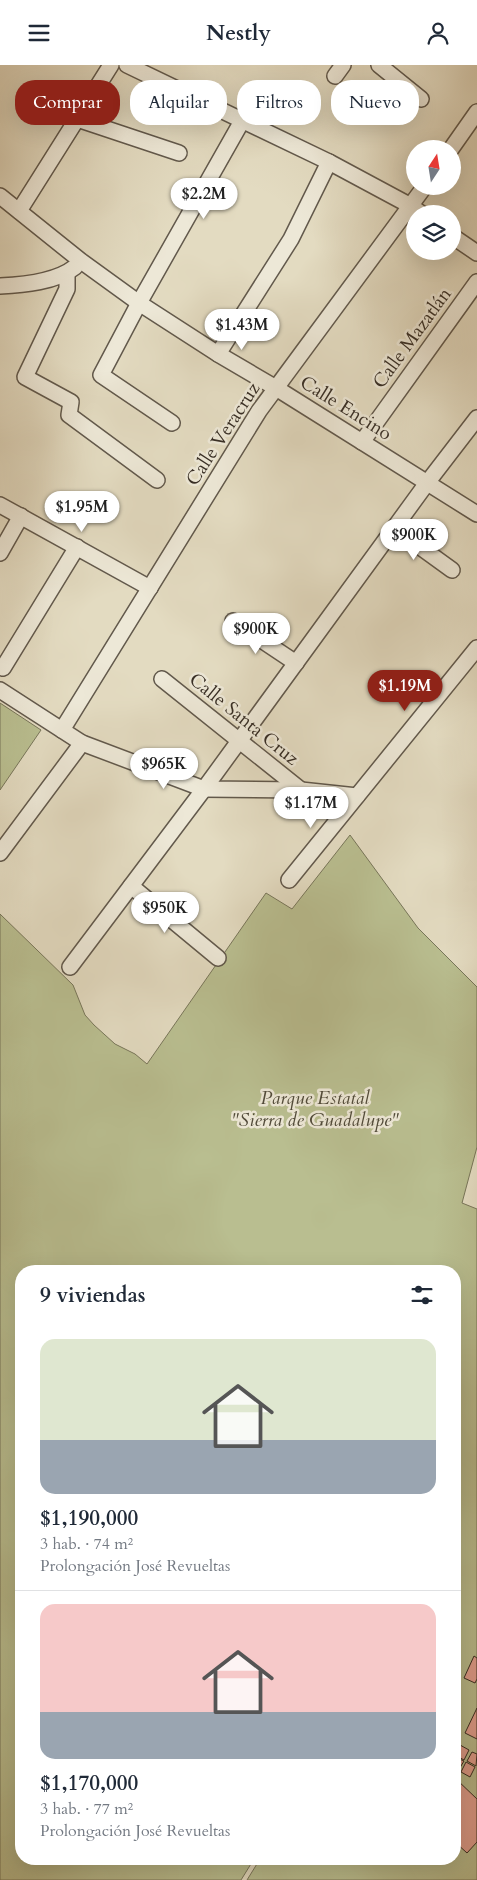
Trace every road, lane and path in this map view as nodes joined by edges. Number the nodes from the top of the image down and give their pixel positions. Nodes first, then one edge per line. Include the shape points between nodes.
1 (112, 65) edge
2 (127, 65) edge
3 (379, 65) edge
4 (102, 80) edge
5 (421, 99) dead end
6 (477, 112) edge
7 (237, 119) edge
8 (73, 125) edge
9 (95, 125) edge
10 (240, 125) edge
11 (250, 125) edge
12 (457, 140) edge
13 (179, 153) dead end
14 (329, 162) junction
15 (0, 196) edge
16 (407, 205) edge
17 (19, 211) junction
18 (406, 223) edge
19 (461, 242) edge
20 (477, 253) edge
21 (81, 261) junction
22 (67, 273) junction
23 (477, 281) edge
24 (0, 286) edge
25 (139, 303) junction
26 (218, 355) junction
27 (276, 388) junction
28 (477, 418) edge
29 (172, 423) dead end
30 (362, 442) junction
31 (157, 480) dead end
32 (427, 483) junction
33 (0, 505) edge
34 (477, 514) edge
35 (21, 516) junction
36 (394, 528) junction
37 (77, 547) junction
38 (0, 553) edge
39 (452, 570) dead end
40 (150, 588) junction
41 (233, 621) dead end
42 (477, 648) edge
43 (296, 663) junction
44 (3, 668) dead end
45 (162, 679) dead end
46 (0, 690) edge
47 (62, 730) junction
48 (239, 741) junction
49 (82, 743) junction
50 (204, 789) junction
51 (301, 790) junction
52 (357, 796) junction
53 (0, 853) edge
54 (289, 880) dead end
55 (131, 886) junction
56 (218, 959) dead end
57 (70, 967) dead end

1 - 4 street
2 - 7 street
3 - 5 street
6 - 12 street
8 - 17 street
9 - 13 street
10 - 25 street
11 - 14 street
14 - 16 street
14 - 26 street via 291,239
15 - 17 street, Calle Encino
17 - 21 street, Calle Encino
18 - 27 street, Calle Veracruz
19 - 20 street
21 - 22 street
21 - 25 street, Calle Encino
22 - 24 street via 26,285
22 - 31 street via 67,289 25,377 71,402 69,415
23 - 30 street, Calle Mazatlán
25 - 26 street, Calle Encino
25 - 29 street via 101,375
26 - 27 street, Calle Encino
27 - 30 street, Calle Encino
27 - 40 street, Calle Veracruz
28 - 32 street
30 - 32 street, Calle Encino
32 - 34 street, Calle Encino
32 - 36 street
33 - 35 street
35 - 37 street
35 - 38 street
36 - 39 street
36 - 43 street
37 - 40 street
37 - 44 street
40 - 47 street, Calle Veracruz
41 - 43 street
42 - 52 street
43 - 48 street
45 - 48 street, Calle Santa Cruz
46 - 47 street
47 - 49 street
48 - 50 street
48 - 51 street, Calle Santa Cruz
49 - 50 street
49 - 53 street
50 - 51 street
50 - 55 street
51 - 52 street
52 - 54 street
55 - 56 street
55 - 57 street

